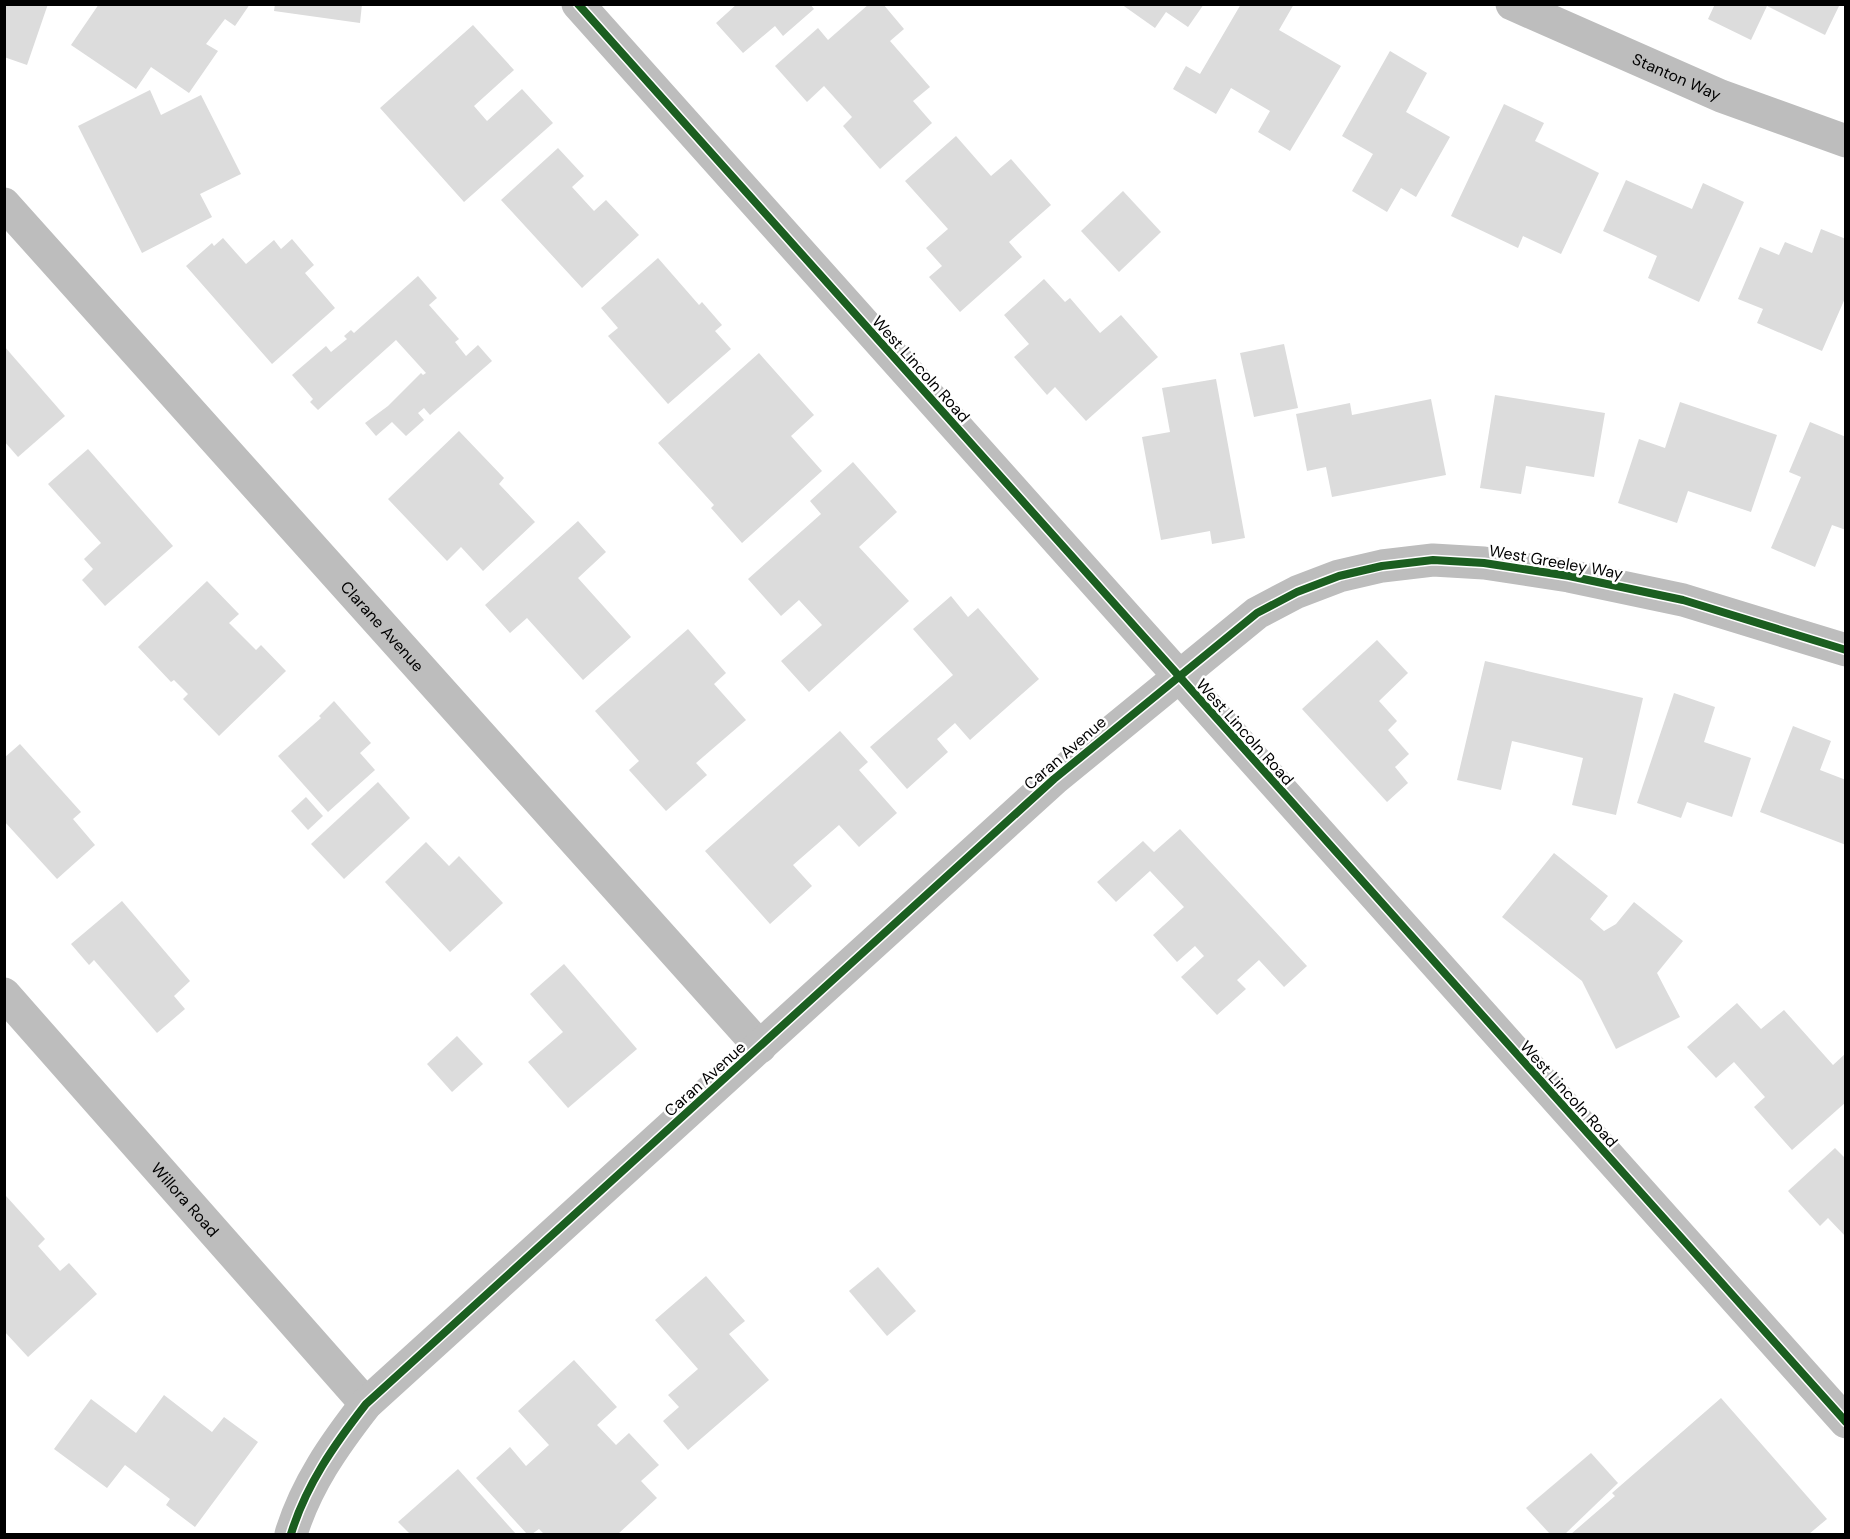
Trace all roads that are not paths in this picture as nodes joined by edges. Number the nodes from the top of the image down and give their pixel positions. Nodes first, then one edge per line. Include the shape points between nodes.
1 (578, 4) edge
2 (1512, 4) edge
3 (1845, 141) edge
4 (4, 204) edge
5 (1845, 650) edge
6 (1178, 676) junction
7 (4, 994) edge
8 (760, 1047) junction
9 (366, 1404) junction
10 (1845, 1422) edge
11 (291, 1534) edge

1 - 6 street, West Lincoln Road
2 - 3 street, Stanton Way via 1721,96
4 - 8 street, Clarane Avenue
5 - 6 street, West Greeley Way via 1683,600 1580,578 1484,563 1433,560 1339,576 1297,592 1257,613
6 - 8 street, Caran Avenue via 1054,779
6 - 10 street, West Lincoln Road
7 - 9 street, Willora Road
8 - 9 street, Caran Avenue
9 - 11 street, Caran Avenue via 330,1452 300,1504

